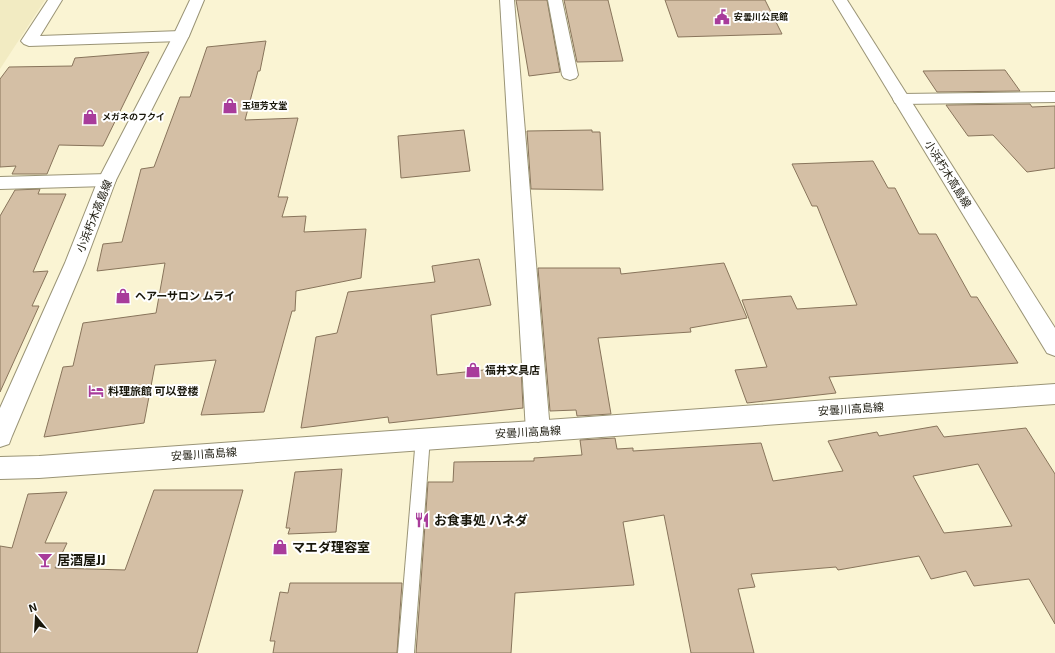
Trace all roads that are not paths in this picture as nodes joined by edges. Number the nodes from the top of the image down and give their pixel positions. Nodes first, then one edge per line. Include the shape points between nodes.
1 (55, 0) edge
2 (197, 0) edge
3 (507, 0) edge
4 (555, 0) edge
5 (840, 0) edge
6 (181, 36) junction
7 (570, 75) dead end
8 (1055, 97) edge
9 (901, 99) junction
10 (107, 180) junction
11 (0, 183) edge
12 (1055, 347) edge
13 (1055, 394) edge
14 (538, 431) junction
15 (0, 436) edge
16 (423, 438) junction
17 (0, 468) edge
18 (406, 653) edge

1 - 6 main road via 29,41
2 - 6 main road, 小浜朽木高島線
3 - 14 main road
4 - 7 main road
5 - 9 main road, 小浜朽木高島線
6 - 10 main road, 小浜朽木高島線
8 - 9 main road
9 - 12 main road, 小浜朽木高島線
10 - 11 main road
10 - 15 main road, 小浜朽木高島線 via 75,263
13 - 14 main road, 安曇川高島線
14 - 16 main road, 安曇川高島線
16 - 17 main road, 安曇川高島線
16 - 18 lane

